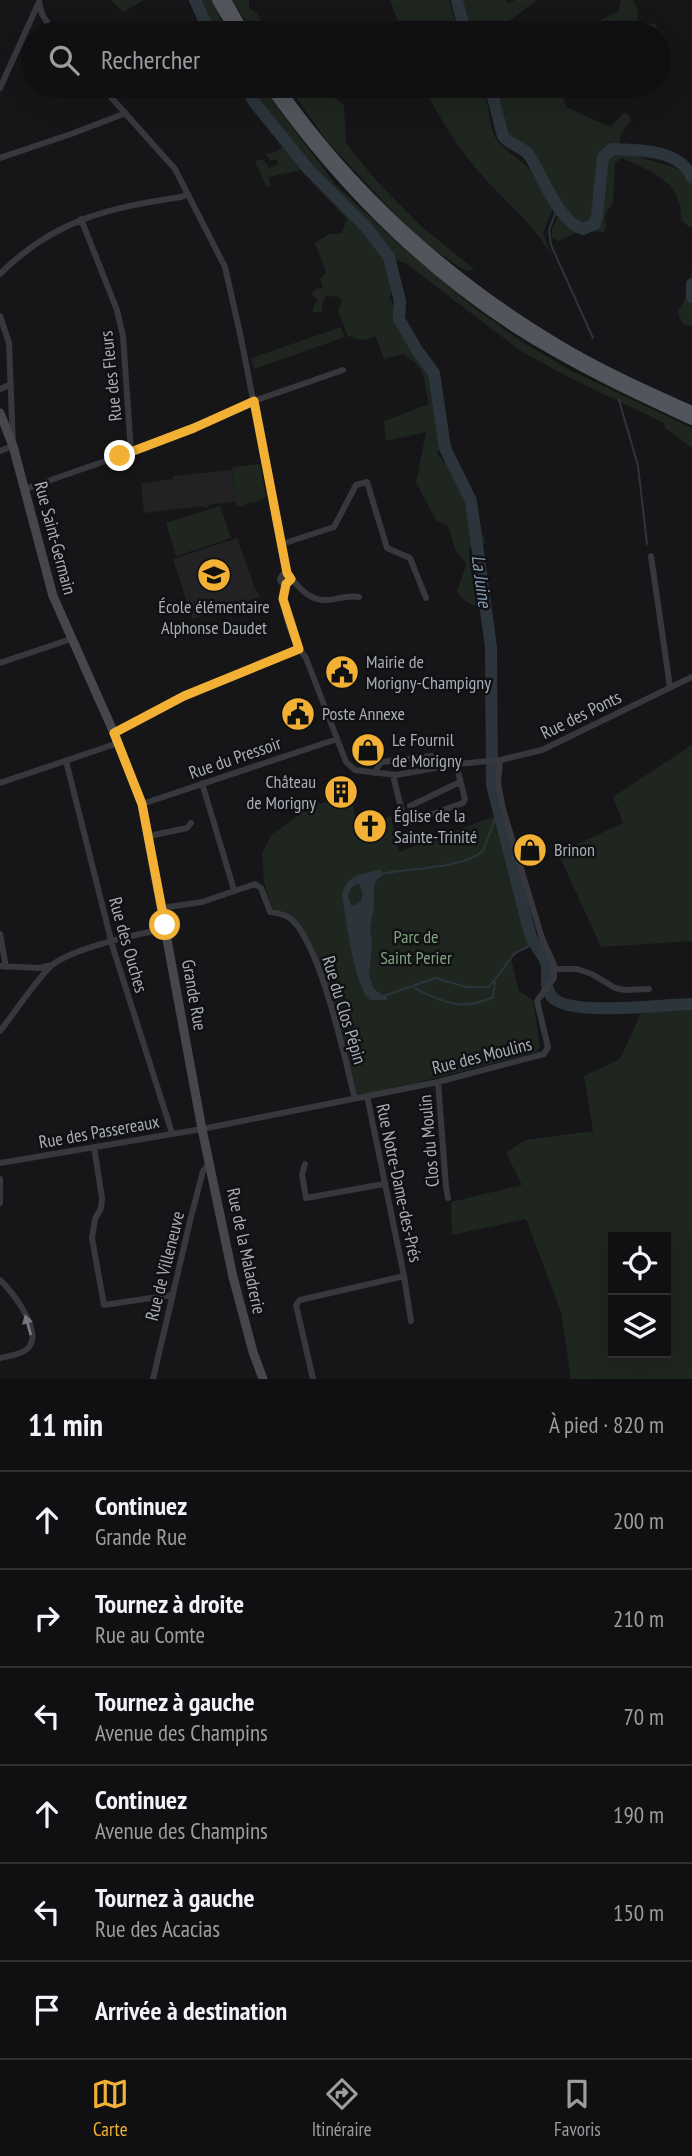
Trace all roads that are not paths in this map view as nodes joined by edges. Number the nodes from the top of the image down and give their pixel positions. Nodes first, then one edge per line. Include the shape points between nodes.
1 (217, 0) edge
2 (226, 0) edge
3 (39, 1) edge
4 (30, 21) edge
5 (46, 21) edge
6 (229, 21) edge
7 (238, 21) edge
8 (21, 41) edge
9 (0, 88) edge
10 (112, 98) edge
11 (278, 98) edge
12 (287, 98) edge
13 (126, 113) junction
14 (0, 158) edge
15 (188, 194) junction
16 (81, 219) junction
17 (0, 274) edge
18 (0, 316) edge
19 (343, 369) dead end
20 (11, 384) junction
21 (0, 389) edge
22 (254, 401) junction
23 (692, 411) edge
24 (0, 413) edge
25 (692, 420) edge
26 (13, 446) junction
27 (0, 451) edge
28 (131, 452) junction
29 (25, 489) junction
30 (282, 544) junction
31 (651, 556) dead end
32 (289, 583) junction
33 (359, 597) dead end
34 (426, 598) dead end
35 (71, 639) junction
36 (299, 649) junction
37 (0, 663) edge
38 (85, 670) joint
39 (692, 677) edge
40 (670, 687) junction
41 (116, 738) junction
42 (337, 739) junction
43 (498, 760) junction
44 (65, 761) junction
45 (456, 764) junction
46 (436, 768) junction
47 (374, 773) junction
48 (393, 775) junction
49 (460, 782) junction
50 (0, 783) edge
51 (202, 783) junction
52 (142, 804) junction
53 (410, 806) dead end
54 (191, 822) dead end
55 (149, 835) junction
56 (234, 890) junction
57 (162, 908) junction
58 (166, 929) junction
59 (0, 934) edge
60 (112, 942) junction
61 (52, 965) junction
62 (3, 967) edge
63 (554, 969) junction
64 (649, 989) dead end
65 (0, 1031) edge
66 (438, 1082) junction
67 (367, 1096) junction
68 (355, 1098) junction
69 (202, 1129) junction
70 (172, 1133) junction
71 (94, 1147) junction
72 (210, 1162) junction
73 (0, 1163) edge
74 (305, 1164) dead end
75 (0, 1179) edge
76 (384, 1184) junction
77 (449, 1198) dead end
78 (0, 1203) edge
79 (404, 1276) junction
80 (0, 1280) edge
81 (172, 1295) junction
82 (411, 1321) dead end
83 (0, 1358) edge
84 (153, 1379) edge
85 (263, 1379) edge
86 (313, 1379) edge

1 - 6 main road
2 - 7 main road
3 - 4 street
3 - 5 street
8 - 9 street
10 - 13 street
11 - 25 main road via 348,186 437,269 488,309 552,350
12 - 23 main road via 355,182 481,294 566,349
13 - 14 street
13 - 15 street via 175,169
15 - 16 street
15 - 22 street via 225,267
16 - 17 street via 55,231
16 - 28 street, Rue des Fleurs via 123,336
18 - 20 street via 9,343
19 - 22 street
20 - 21 street
20 - 26 street
22 - 28 street
22 - 30 street
24 - 26 main road, Rue Saint-Germain
26 - 27 street
26 - 29 main road, Rue Saint-Germain
28 - 29 street
29 - 35 main road, Rue Saint-Germain via 53,596
30 - 32 street via 287,573 280,579
30 - 34 street via 334,527 356,485 367,482 387,548 410,558
31 - 40 street
32 - 33 street via 323,600
32 - 36 street via 283,599
35 - 37 street
35 - 38 main road, Rue Saint-Germain
36 - 41 street via 184,696
36 - 42 street
38 - 41 main road, Grande Rue
39 - 40 street, Rue des Ponts
40 - 43 street, Rue des Ponts via 542,750
41 - 44 street
41 - 52 main road, Grande Rue
42 - 47 street, Rue des Ponts via 346,762 355,770
42 - 51 street, Rue du Pressoir
43 - 45 street, Rue des Ponts
43 - 63 street via 503,808
44 - 50 street
44 - 60 street, Rue des Ouches
45 - 46 street, Rue des Ponts
45 - 49 street
46 - 47 street via 432,756 421,756 381,762
46 - 48 street, Rue des Ponts
47 - 48 street, Rue des Ponts
48 - 49 street via 403,816 410,822 461,806
49 - 53 street
51 - 52 street, Rue du Pressoir
51 - 56 street
52 - 55 main road, Grande Rue
54 - 55 street via 187,828
55 - 57 main road, Grande Rue
56 - 57 street, Rue du Clos Pépin via 202,902
56 - 68 street, Rue du Clos Pépin via 258,886 270,912 289,917 315,957
57 - 58 main road, Grande Rue
58 - 60 street
58 - 69 main road, Grande Rue
59 - 62 street
60 - 61 street
60 - 70 street, Rue des Ouches
61 - 62 street
61 - 65 street
63 - 64 street via 577,969 615,988
63 - 66 street, Rue des Moulins via 554,978 537,1001 548,1047 544,1054
66 - 67 street, Rue des Moulins
66 - 77 street, Clos du Moulin
67 - 68 street, Rue des Moulins
67 - 76 street, Rue Notre-Dame-des-Prés
68 - 69 street, Rue des Moulins
69 - 70 street, Rue des Passereaux
69 - 72 main road, Rue de la Maladrerie
70 - 71 street, Rue des Passereaux
71 - 73 street, Rue des Passereaux
71 - 81 street via 102,1208 94,1219 92,1238 104,1305
72 - 81 street, Rue de Villeneuve via 203,1171
72 - 85 main road, Rue de la Maladrerie via 233,1277
74 - 76 street via 306,1198
75 - 78 street
76 - 79 street, Rue Notre-Dame-des-Prés
79 - 82 street, Rue Notre-Dame-des-Prés
79 - 86 street, Rue Notre-Dame-des-Prés via 300,1300 296,1305
83 -> 80 street via 26,1350 32,1335 22,1308
81 - 84 street, Rue de Villeneuve

